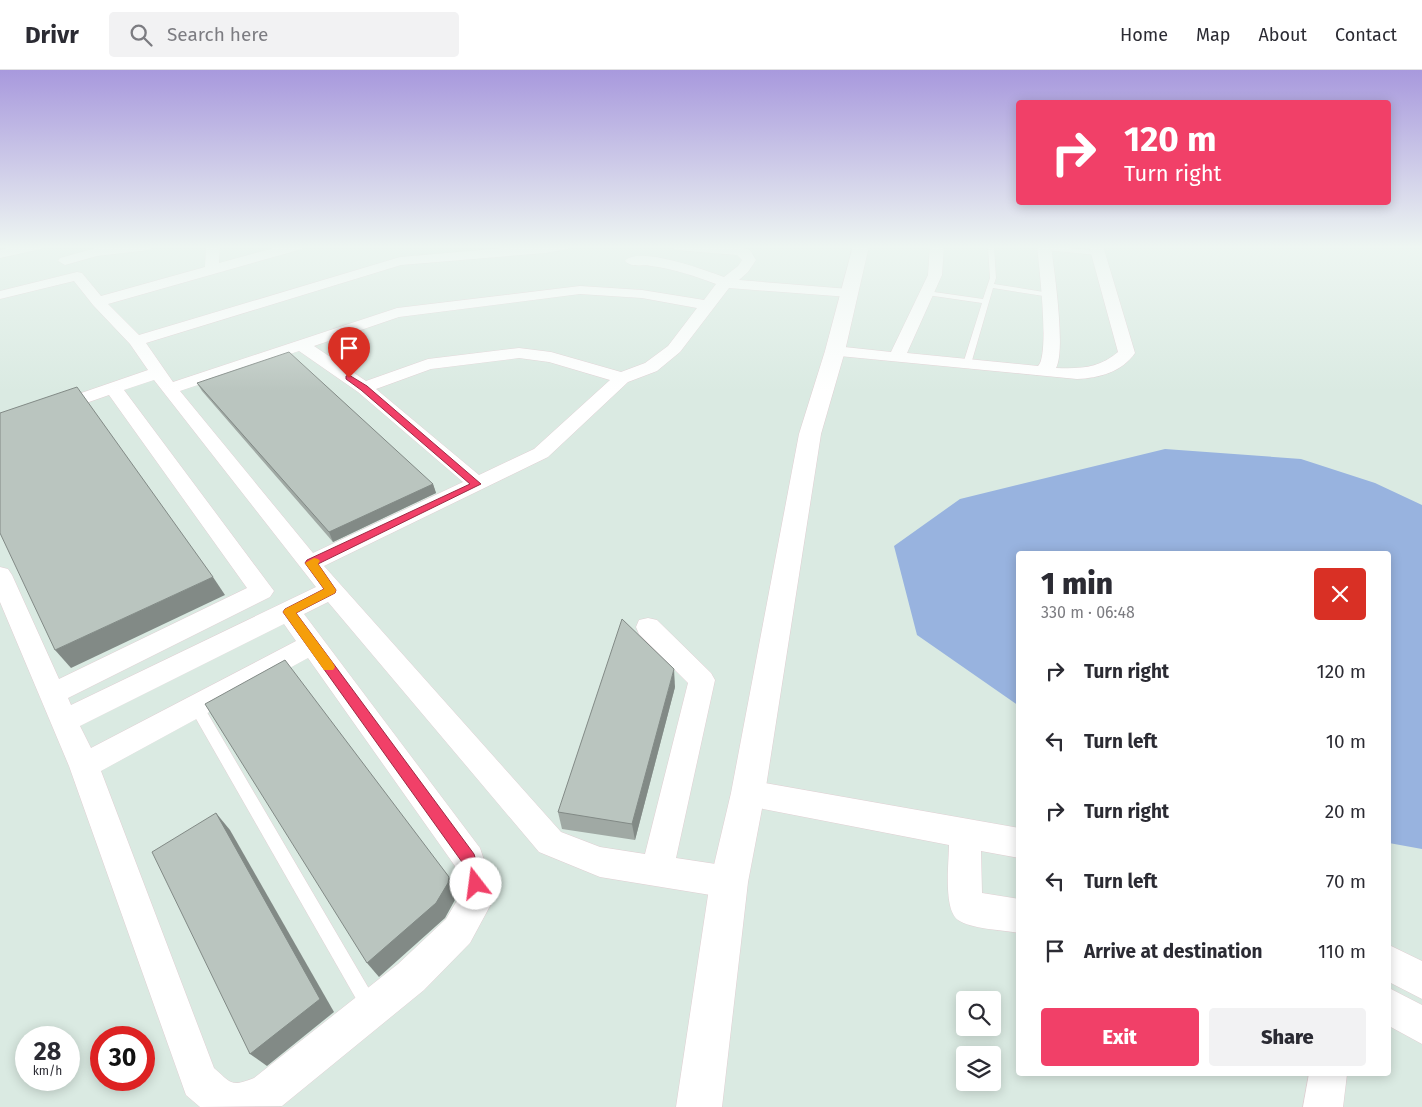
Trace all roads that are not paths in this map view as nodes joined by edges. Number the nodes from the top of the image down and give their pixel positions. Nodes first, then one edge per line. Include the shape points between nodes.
1 (92, 294) edge
2 (124, 294) edge
3 (292, 294) edge
4 (545, 294) edge
5 (644, 294) edge
6 (716, 294) edge
7 (849, 294) edge
8 (925, 294) edge
9 (935, 294) edge
10 (988, 294) edge
11 (1046, 294) edge
12 (1109, 294) edge
13 (1050, 295) joint
14 (98, 302) junction
15 (986, 302) junction
16 (706, 306) junction
17 (136, 341) junction
18 (303, 346) junction
19 (835, 350) junction
20 (897, 356) junction
21 (967, 364) junction
22 (1042, 372) junction
23 (622, 378) junction
24 (163, 381) junction
25 (113, 388) junction
26 (364, 388) junction
27 (0, 427) edge
28 (476, 484) junction
29 (311, 563) junction
30 (0, 575) edge
31 (331, 590) junction
32 (289, 612) junction
33 (648, 627) dead end
34 (312, 644) junction
35 (52, 694) junction
36 (196, 706) junction
37 (64, 722) junction
38 (84, 766) junction
39 (748, 793) junction
40 (965, 832) junction
41 (1016, 842) edge
42 (657, 871) junction
43 (729, 882) junction
44 (1016, 916) edge
45 (1391, 963) edge
46 (1422, 981) edge
47 (1391, 1007) edge
48 (371, 1009) junction
49 (1422, 1025) edge
50 (1328, 1076) edge
51 (699, 1107) edge
52 (1323, 1107) edge

1 - 14 street
2 - 14 street
3 - 17 street
4 - 18 street via 397,313
5 - 16 street
6 - 16 street
7 - 19 street
8 - 20 street
9 - 15 lane
10 - 15 lane
11 - 13 lane
12 - 22 street via 1126,352 1104,370 1084,374
13 - 22 street via 1049,365
14 - 17 street
15 - 21 lane
16 - 23 street via 674,348 651,367
17 - 24 street
18 - 24 street
18 - 26 street
19 - 20 street
19 - 39 street via 810,434
20 - 21 street
21 - 22 street
23 - 26 street via 551,357 519,353 428,364
23 - 28 street via 541,453
24 - 25 street
24 - 29 street
25 - 27 street
25 - 35 street via 262,591
26 - 28 street
28 - 29 street
29 - 31 street
30 - 35 street
31 - 32 street
31 - 42 street via 550,842 600,862
32 - 34 street
32 - 37 street
33 - 42 street via 702,680
34 - 36 street
34 - 48 street via 469,859 476,884 474,904 458,931
35 - 37 street
36 - 38 street
36 - 48 lane
37 - 38 street
38 - 48 street via 200,1081 221,1100 239,1104 268,1092
39 - 40 street
39 - 43 street
40 - 41 street
40 - 44 street via 965,903 969,908
42 - 43 street
43 - 51 street
45 - 46 street
47 - 49 street
50 - 52 street

